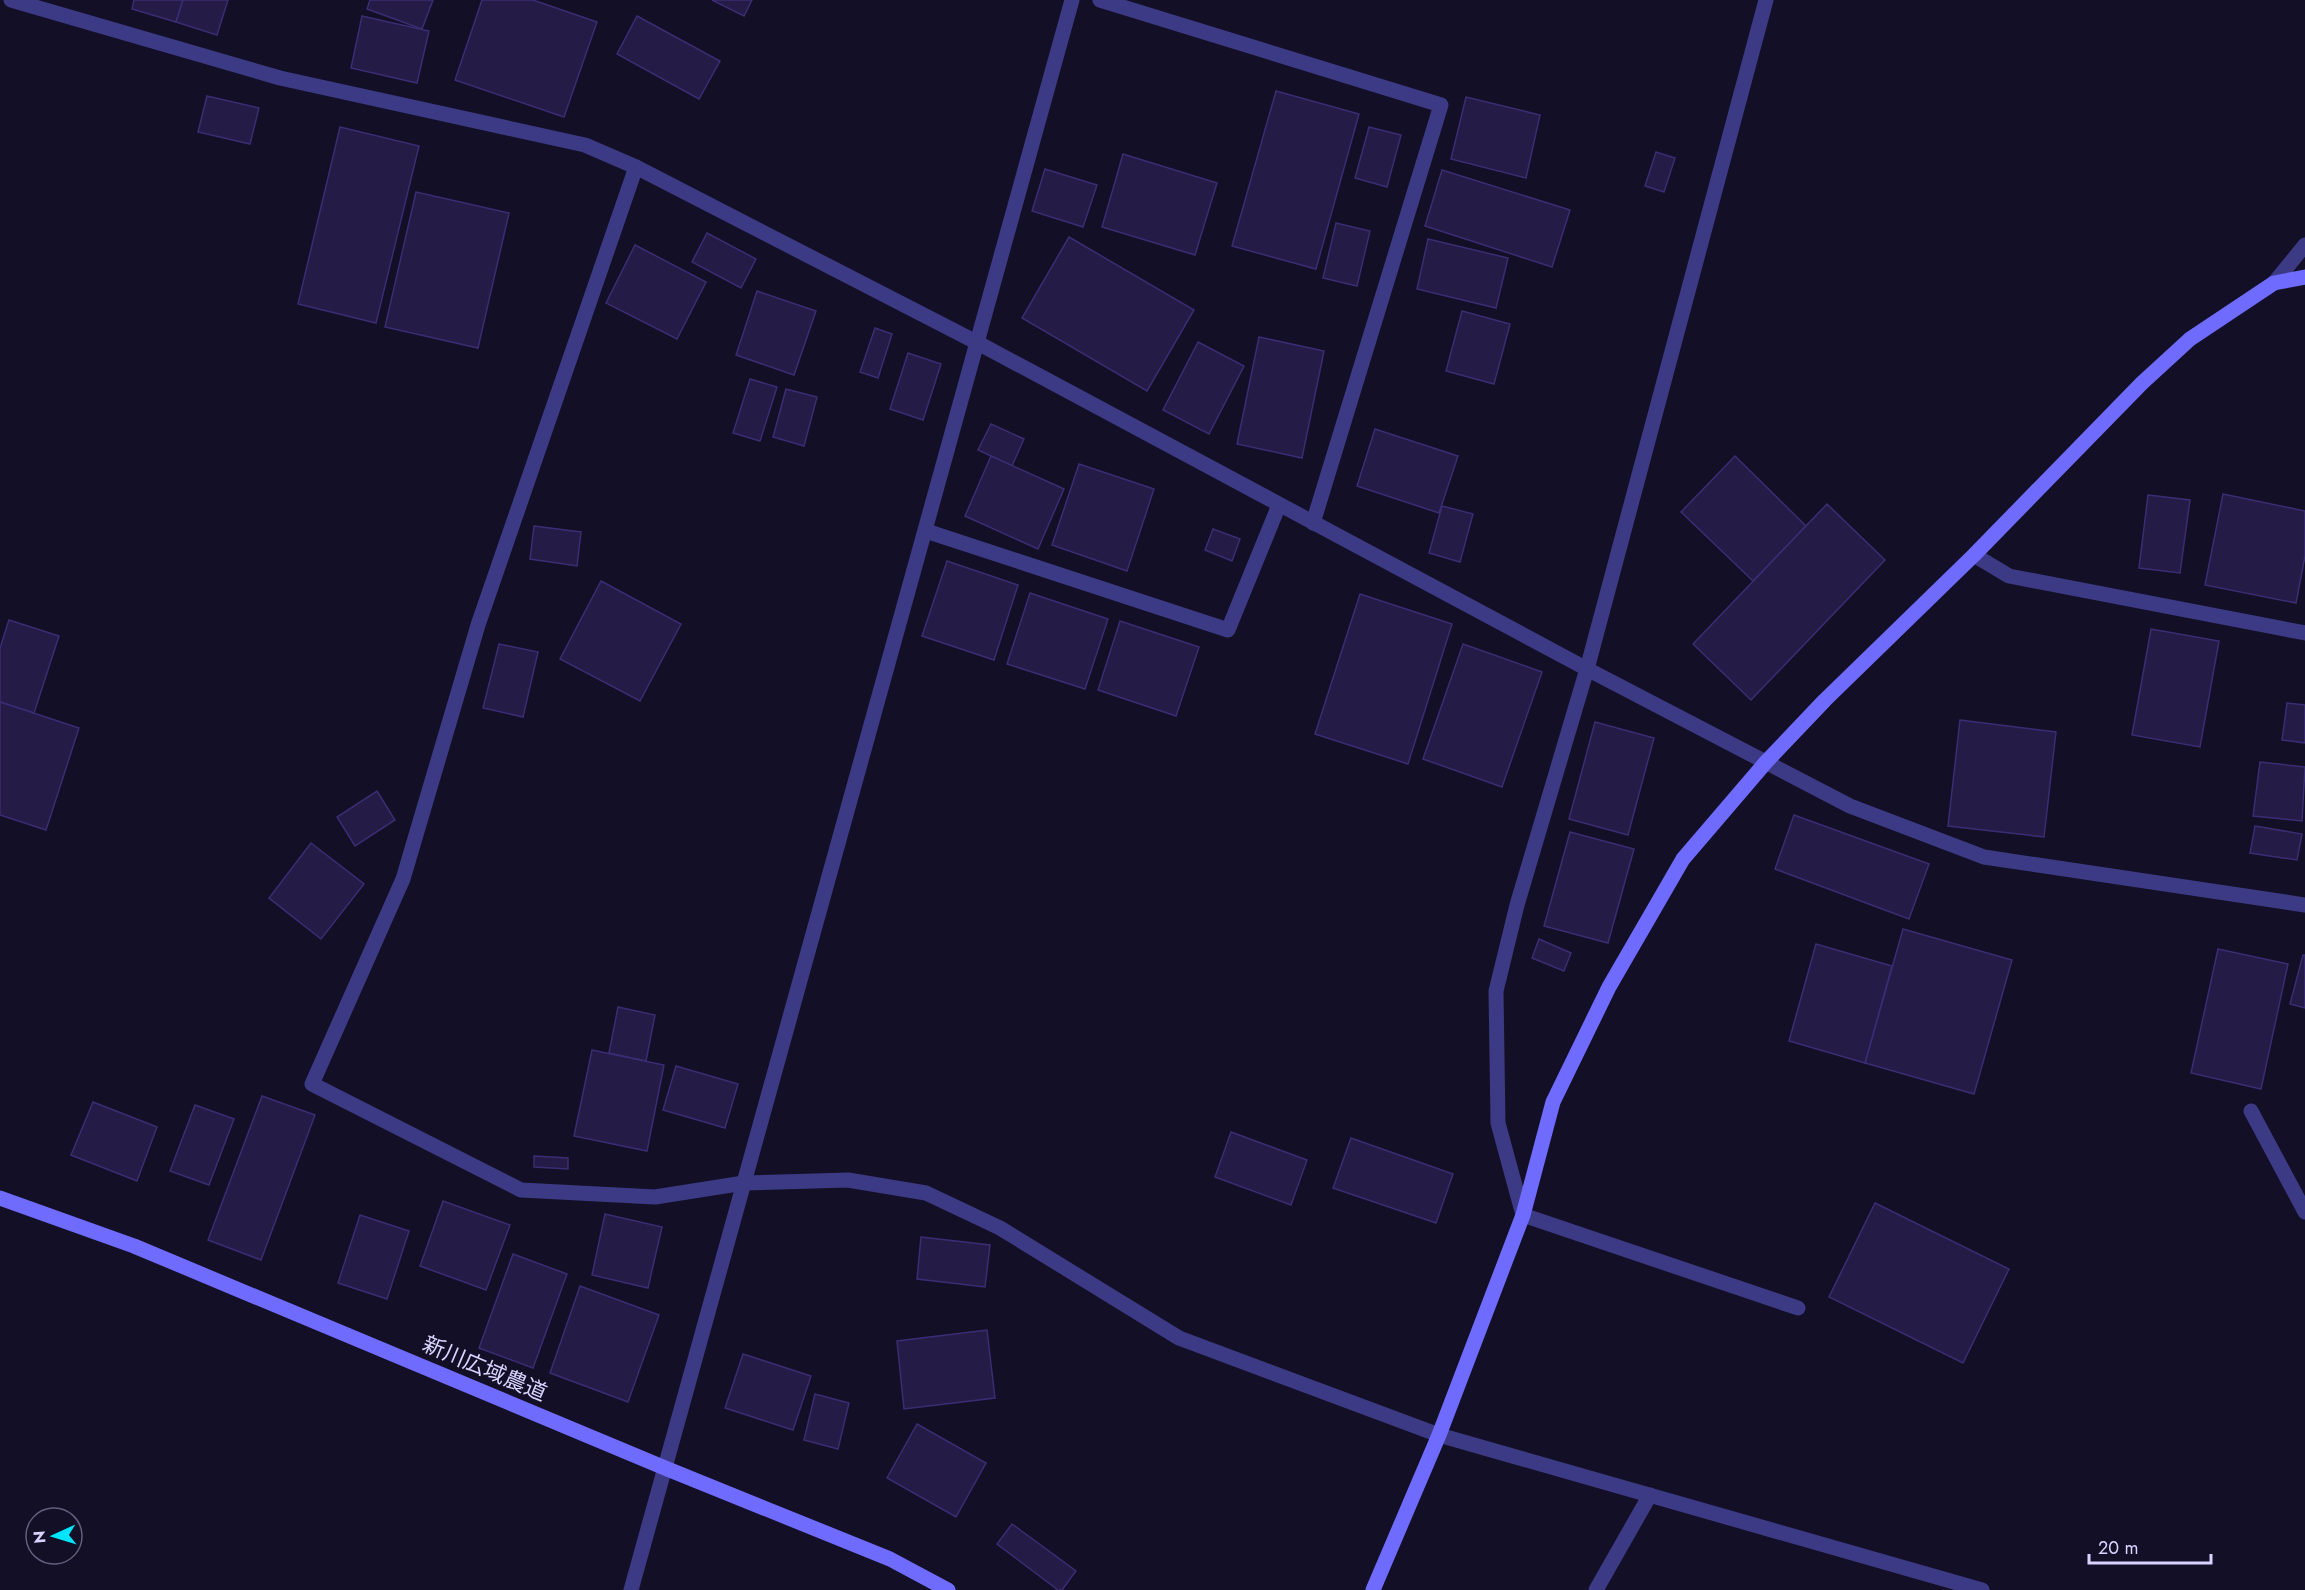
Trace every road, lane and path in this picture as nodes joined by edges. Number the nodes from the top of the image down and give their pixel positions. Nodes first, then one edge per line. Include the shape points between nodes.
1 (10, 0) edge
2 (1072, 0) edge
3 (1100, 0) edge
4 (1766, 0) edge
5 (636, 166) junction
6 (2305, 245) edge
7 (2305, 277) edge
8 (2274, 283) junction
9 (978, 343) junction
10 (1279, 505) junction
11 (1313, 523) junction
12 (926, 531) junction
13 (1974, 555) junction
14 (2305, 633) edge
15 (1587, 669) junction
16 (1766, 762) junction
17 (2305, 905) edge
18 (2251, 1111) dead end
19 (744, 1183) junction
20 (0, 1198) edge
21 (2305, 1212) edge
22 (1524, 1215) junction
23 (1798, 1308) dead end
24 (1439, 1435) junction
25 (665, 1468) junction
26 (1650, 1495) junction
27 (631, 1590) edge
28 (948, 1590) edge
29 (1373, 1590) edge
30 (1596, 1590) edge
31 (1982, 1590) edge

1 - 5 street via 279,78 585,145
2 - 9 street
3 - 11 street via 1441,105
4 - 15 street
5 - 9 street
5 - 19 street via 478,625 403,879 312,1084 520,1190 655,1197
6 - 8 street
7 - 8 street
8 - 13 street via 2182,346
9 - 10 street
9 - 12 street
10 - 11 street
10 - 12 street via 1228,630
11 - 15 street
12 - 19 street
13 - 14 street via 2009,576
13 - 16 street
15 - 16 street
15 - 22 street via 1517,905 1496,991 1498,1123
16 - 17 street via 1850,806 1984,857
16 - 22 street via 1683,859 1609,987 1553,1102
18 - 21 street
19 - 24 street via 848,1180 926,1193 1000,1228 1179,1338
19 - 25 street
20 - 25 street, 新川広域農道 via 134,1245
22 - 23 street
22 - 24 street
24 - 26 street
24 - 29 street
25 - 27 street
25 - 28 street, 新川広域農道 via 890,1559
26 - 30 street
26 - 31 street

